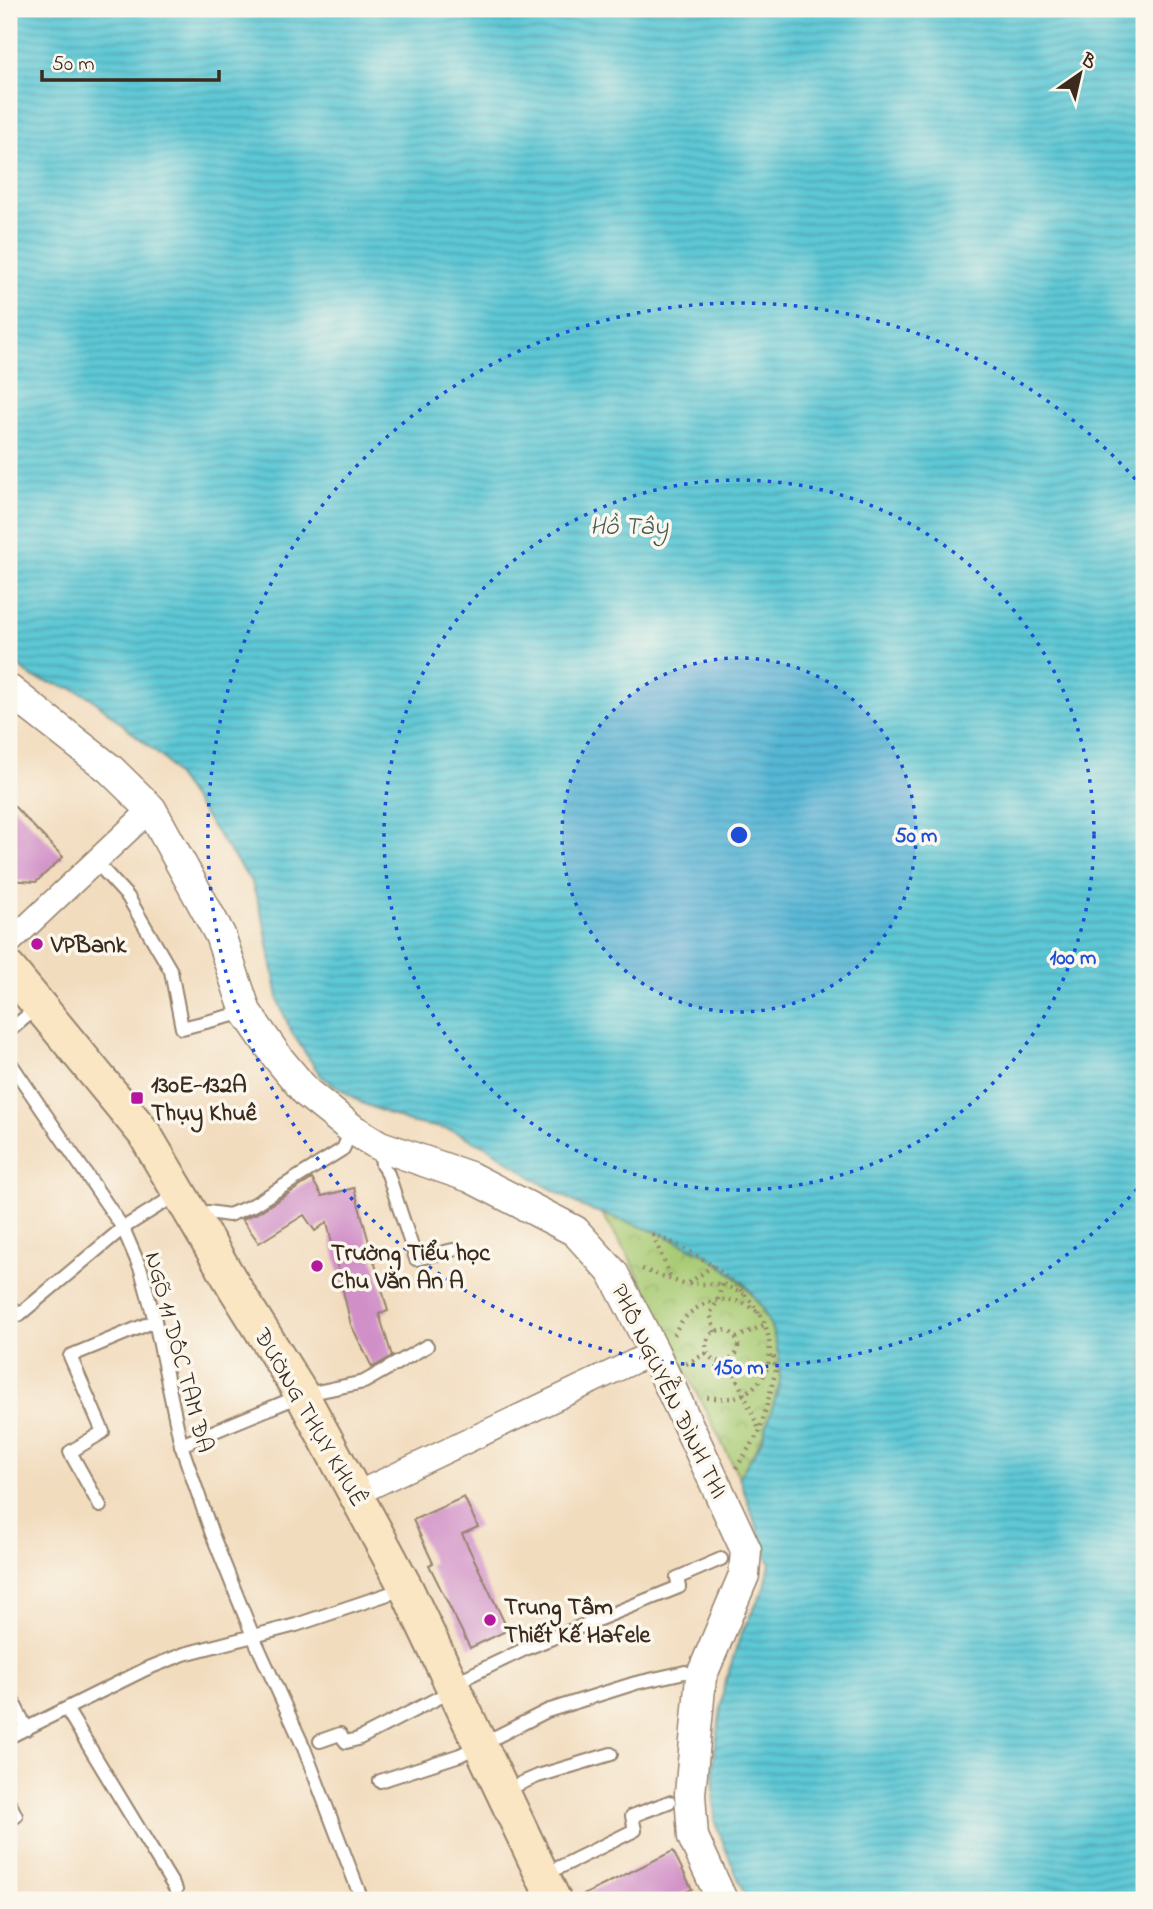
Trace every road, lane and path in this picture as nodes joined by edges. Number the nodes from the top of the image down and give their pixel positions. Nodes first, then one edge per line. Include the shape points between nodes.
1 (9, 690) edge
2 (151, 809) junction
3 (95, 861) junction
4 (9, 943) edge
5 (9, 969) edge
6 (39, 1006) junction
7 (246, 1012) junction
8 (9, 1031) edge
9 (9, 1061) edge
10 (352, 1129) junction
11 (380, 1146) junction
12 (187, 1206) junction
13 (123, 1228) junction
14 (453, 1250) dead end
15 (714, 1265) junction
16 (633, 1266) dead end
17 (671, 1279) junction
18 (689, 1284) junction
19 (722, 1284) junction
20 (748, 1296) junction
21 (718, 1300) junction
22 (9, 1304) edge
23 (759, 1314) junction
24 (155, 1321) junction
25 (766, 1324) junction
26 (715, 1332) junction
27 (736, 1338) junction
28 (771, 1342) junction
29 (427, 1346) dead end
30 (707, 1353) junction
31 (667, 1354) junction
32 (729, 1362) junction
33 (743, 1394) junction
34 (302, 1395) junction
35 (699, 1396) dead end
36 (760, 1431) junction
37 (181, 1445) junction
38 (735, 1469) dead end
39 (356, 1494) junction
40 (100, 1506) dead end
41 (721, 1559) dead end
42 (406, 1588) junction
43 (253, 1636) junction
44 (685, 1672) dead end
45 (452, 1684) junction
46 (9, 1694) edge
47 (67, 1710) junction
48 (27, 1729) junction
49 (9, 1737) edge
50 (320, 1741) dead end
51 (481, 1743) junction
52 (611, 1754) dead end
53 (380, 1781) dead end
54 (503, 1791) junction
55 (9, 1802) edge
56 (669, 1802) dead end
57 (9, 1821) edge
58 (549, 1888) edge
59 (176, 1890) dead end
60 (362, 1900) edge
61 (722, 1900) edge

1 - 2 street, PHỐ NGUYỄN ĐÌNH THI via 110,769
2 - 3 street
2 - 7 street, PHỐ NGUYỄN ĐÌNH THI via 220,935
3 - 4 street
3 - 7 lane via 128,897 171,971 182,1028
5 - 6 main road, ĐƯỜNG THỤY KHUÊ
6 - 8 lane
6 - 12 main road, ĐƯỜNG THỤY KHUÊ via 144,1133
7 - 10 street, PHỐ NGUYỄN ĐÌNH THI via 307,1093
9 - 13 lane, NGÕ 11 DỐC TAM ĐA
10 - 11 street, PHỐ NGUYỄN ĐÌNH THI
10 - 12 lane via 343,1149 253,1205 229,1215
11 - 14 lane via 382,1165 416,1259
11 - 31 street, PHỐ NGUYỄN ĐÌNH THI via 470,1177 575,1231 613,1273
12 - 13 lane
12 - 34 main road, ĐƯỜNG THỤY KHUÊ
13 - 22 lane via 19,1315
13 - 24 lane, NGÕ 11 DỐC TAM ĐA
15 - 17 path via 652,1234
15 - 18 path
15 - 20 path
16 - 17 path
17 - 18 path
18 - 19 path
19 - 20 path
19 - 21 path
20 - 23 path
21 - 23 path
21 - 26 path via 710,1314
21 - 31 path via 699,1305 685,1316
23 - 25 path
24 - 37 lane, NGÕ 11 DỐC TAM ĐA
24 - 40 lane via 70,1356 103,1432 70,1452
25 - 27 path
25 - 28 path
26 - 27 path via 728,1331
26 - 30 path via 706,1342
27 - 32 path via 737,1354
28 - 33 path via 766,1373
28 - 36 path via 776,1370
29 - 34 lane via 364,1382
30 - 31 path
30 - 32 path via 714,1361
31 - 39 street
31 - 61 street, PHỐ NGUYỄN ĐÌNH THI via 746,1550 744,1575 701,1677 690,1794 693,1837
32 - 33 path
33 - 35 path via 727,1399
33 - 36 path
34 - 37 lane
34 - 39 main road, ĐƯỜNG THỤY KHUÊ
36 - 38 path
37 - 43 lane, NGÕ 11 DỐC TAM ĐA
39 - 42 main road, ĐƯỜNG THỤY KHUÊ
41 - 45 lane via 677,1578 679,1587 525,1649
42 - 43 lane
42 - 45 main road, ĐƯỜNG THỤY KHUÊ
43 - 47 lane via 146,1669
43 - 60 lane, NGÕ 11 DỐC TAM ĐA via 304,1748
44 - 51 lane via 547,1711
45 - 50 lane via 440,1697 358,1739 346,1742 340,1734
45 - 51 main road, ĐƯỜNG THỤY KHUÊ
46 - 48 lane
47 - 48 lane
47 - 59 lane
48 - 49 lane
51 - 53 lane via 460,1755
51 - 54 main road, ĐƯỜNG THỤY KHUÊ
52 - 54 lane
54 - 58 main road, ĐƯỜNG THỤY KHUÊ
55 - 57 lane via 16,1816
56 - 58 lane via 632,1816 635,1830

